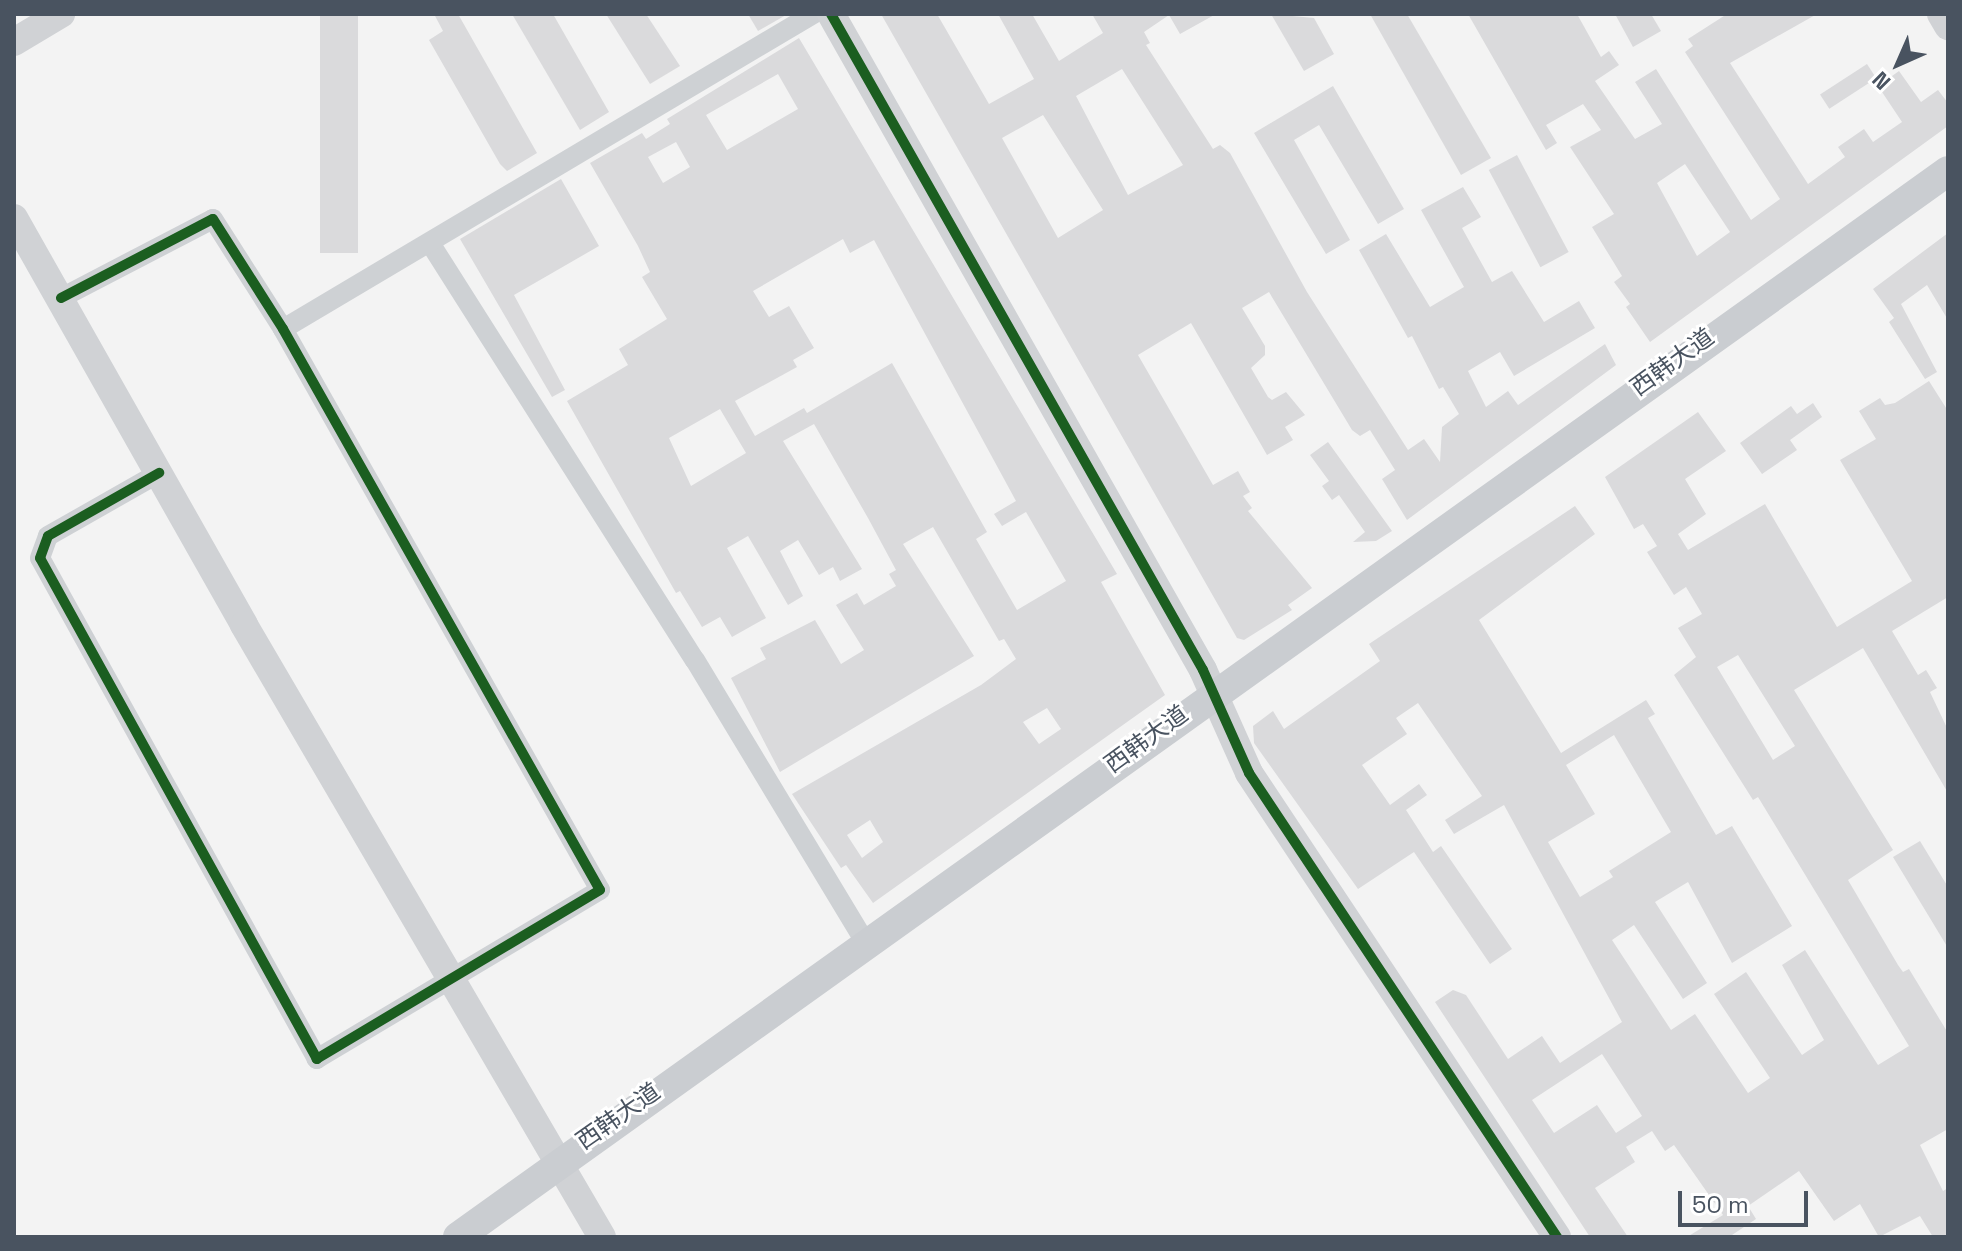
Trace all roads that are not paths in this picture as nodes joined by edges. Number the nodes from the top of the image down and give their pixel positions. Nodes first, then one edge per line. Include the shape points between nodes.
1 (61, 14) edge
2 (813, 14) edge
3 (831, 14) edge
4 (1941, 14) edge
5 (1948, 26) edge
6 (14, 42) edge
7 (1948, 171) edge
8 (1948, 188) edge
9 (14, 218) edge
10 (430, 243) junction
11 (61, 298) junction
12 (283, 329) junction
13 (159, 473) junction
14 (1215, 706) junction
15 (867, 945) junction
16 (450, 980) junction
17 (563, 1171) junction
18 (458, 1237) edge
19 (482, 1237) edge
20 (602, 1237) edge
21 (1557, 1237) edge

1 - 6 street
2 - 10 street
3 - 14 street via 1203,670
4 - 5 street
7 - 14 main road, 西韩大道
8 - 14 main road, 西韩大道
9 - 11 street
10 - 12 street
10 - 15 street via 695,660
11 - 12 street via 213,219
11 - 13 street
12 - 16 street via 600,890
13 - 16 street
13 - 16 street via 48,536 40,558 317,1059
14 - 15 main road, 西韩大道
14 - 17 main road, 西韩大道
14 - 21 street via 1249,773
15 - 17 main road, 西韩大道
16 - 17 street
17 - 18 main road, 西韩大道
17 - 19 main road, 西韩大道
17 - 20 street

